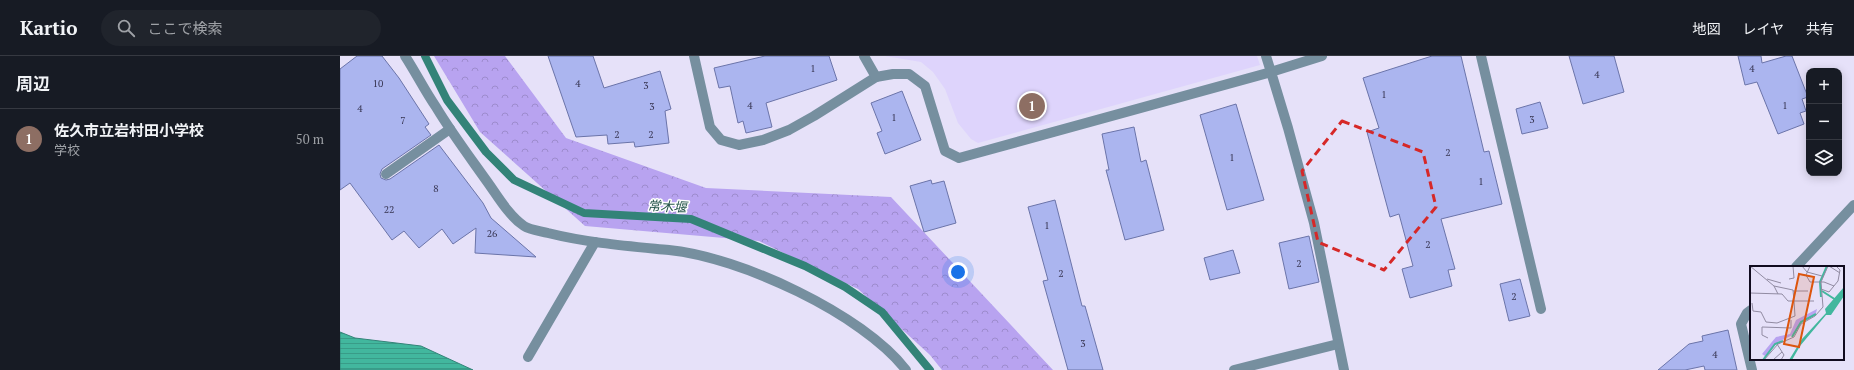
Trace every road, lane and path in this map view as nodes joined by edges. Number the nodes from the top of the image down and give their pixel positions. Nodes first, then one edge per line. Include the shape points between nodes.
1 (405, 56) edge
2 (694, 56) edge
3 (864, 56) edge
4 (1266, 56) edge
5 (1322, 56) edge
6 (1481, 56) edge
7 (1271, 72) junction
8 (876, 77) junction
9 (450, 129) junction
10 (386, 174) dead end
11 (1854, 205) edge
12 (595, 242) junction
13 (1797, 266) edge
14 (1541, 309) dead end
15 (1750, 310) edge
16 (1338, 344) junction
17 (528, 357) dead end
18 (906, 370) edge
19 (1234, 370) edge
20 (1344, 370) edge
21 (1752, 370) edge

1 - 9 street
2 - 8 street via 710,128 721,140 739,145 763,140 789,130
3 - 8 street
4 - 7 street
5 - 7 street
6 - 14 street
7 - 8 street via 960,158 945,151 925,86 909,74
7 - 16 street via 1314,223
9 - 10 street
9 - 12 street via 510,214 525,227
11 - 13 street
12 - 17 street
12 - 18 street via 671,250 714,258 761,274 839,315 880,343
15 - 21 street via 1741,324
16 - 19 street
16 - 20 street

